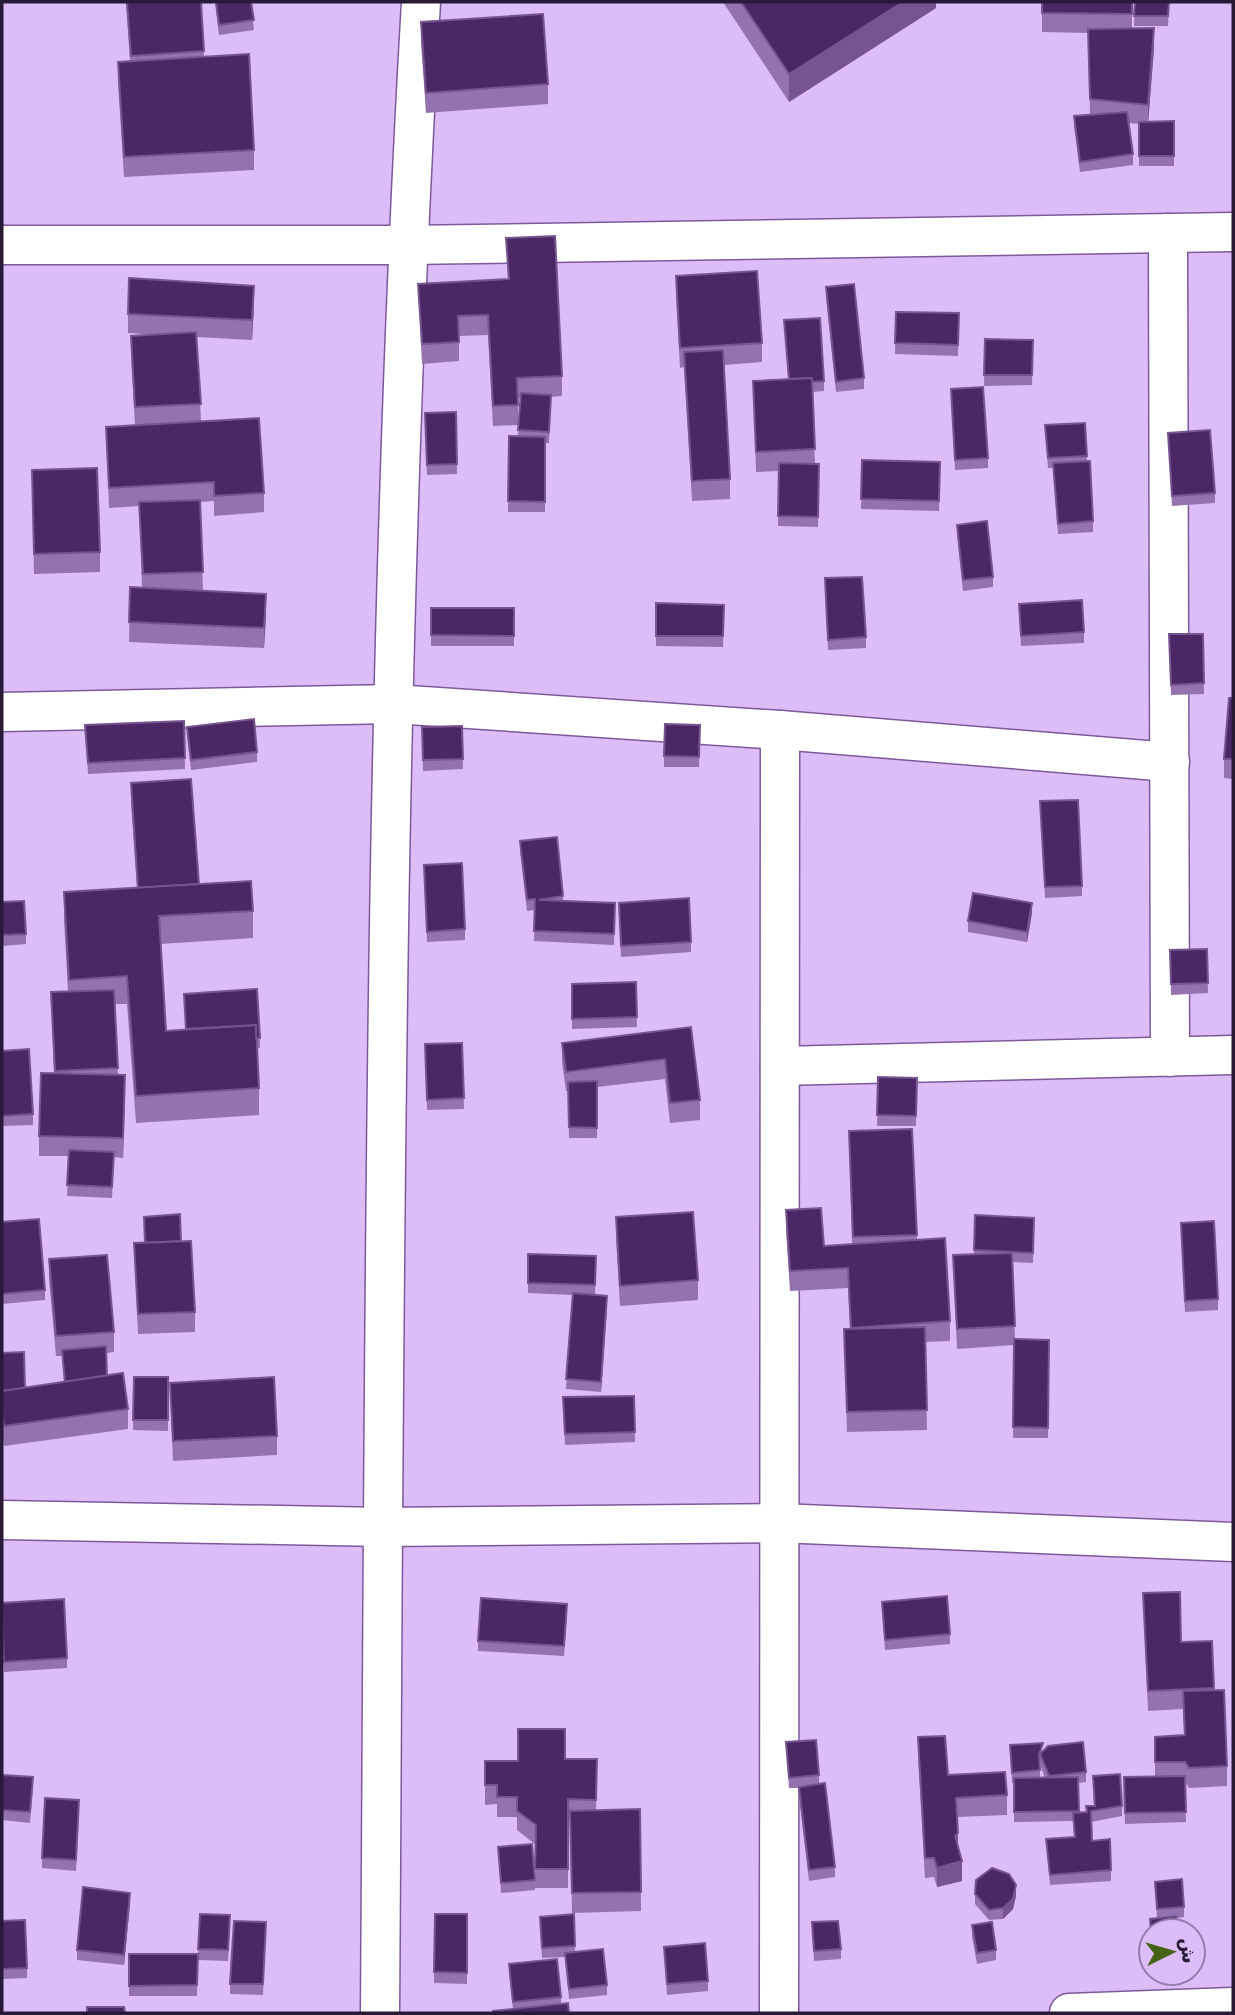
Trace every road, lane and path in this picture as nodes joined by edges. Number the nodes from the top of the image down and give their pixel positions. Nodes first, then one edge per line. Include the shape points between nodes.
1 (421, 2) edge
2 (1233, 232) edge
3 (1168, 233) junction
4 (2, 245) edge
5 (407, 245) junction
6 (394, 704) junction
7 (2, 712) edge
8 (780, 730) junction
9 (1170, 762) junction
10 (1233, 1055) edge
11 (1170, 1056) junction
12 (780, 1066) junction
13 (2, 1520) edge
14 (779, 1523) junction
15 (383, 1527) junction
16 (1233, 1542) edge
17 (1233, 2007) edge
18 (1137, 2011) edge
19 (380, 2013) edge
20 (779, 2013) edge
21 (1069, 2013) edge

1 - 5 street
2 - 3 street
3 - 5 street
3 - 9 street
4 - 5 street
5 - 6 street
6 - 7 street
6 - 8 street
6 - 15 street
8 - 9 street
8 - 12 street
9 - 11 street
10 - 11 street
11 - 12 street
12 - 14 street
13 - 15 street
14 - 15 street
14 - 16 street
14 - 20 street
15 - 19 street
17 - 18 street
18 - 21 street

